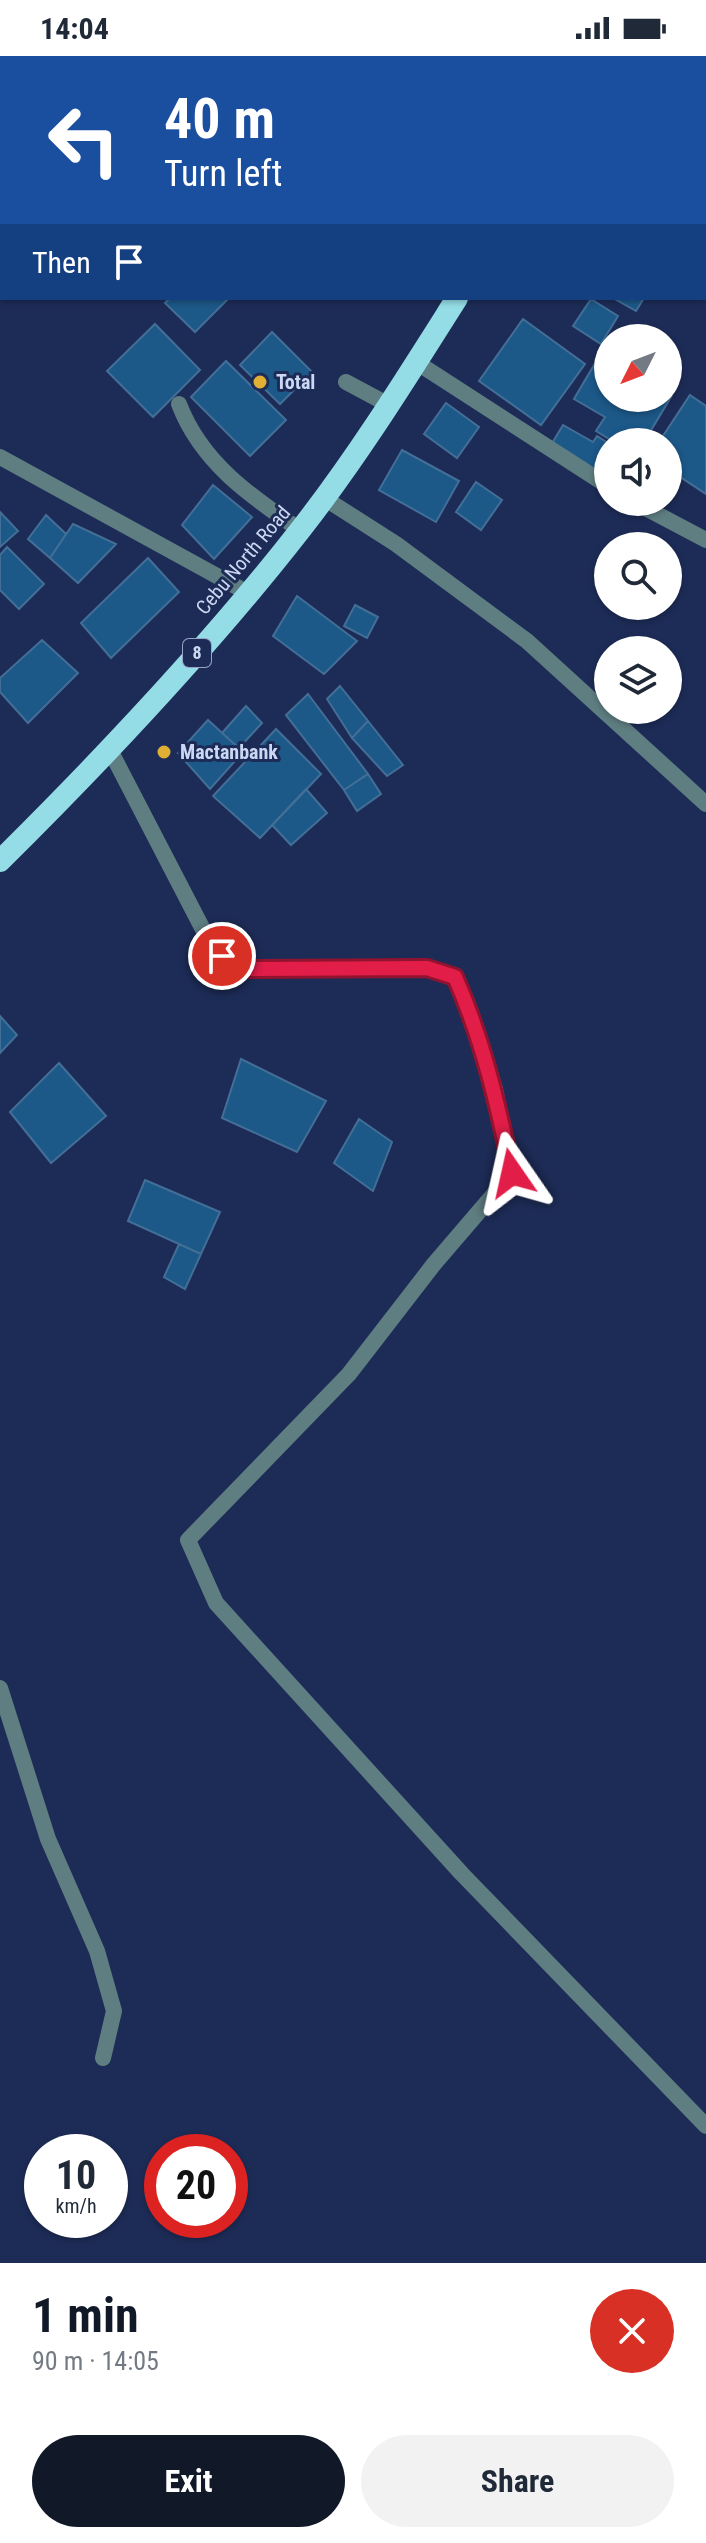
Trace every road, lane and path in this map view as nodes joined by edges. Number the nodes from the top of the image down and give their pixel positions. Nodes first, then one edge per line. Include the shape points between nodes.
1 (456, 300) edge
2 (416, 362) junction
3 (346, 382) dead end
4 (179, 404) dead end
5 (389, 405) junction
6 (0, 457) edge
7 (594, 477) edge
8 (324, 498) junction
9 (661, 516) edge
10 (300, 530) junction
11 (706, 540) edge
12 (248, 593) junction
13 (111, 752) junction
14 (706, 804) edge
15 (0, 861) edge
16 (0, 1688) edge
17 (103, 2058) dead end
18 (706, 2126) edge

1 - 2 highway, Cebu North Road / 8
2 - 5 highway, Cebu North Road / 8
2 - 7 street
3 - 5 street
4 - 10 street via 202,448 241,490
5 - 8 highway, Cebu North Road / 8
6 - 12 street
8 - 10 highway, Cebu North Road / 8
8 - 14 street via 527,641
9 - 11 street
10 - 12 highway, Cebu North Road / 8
12 - 13 highway, Cebu North Road / 8
13 - 15 highway, Cebu North Road / 8
13 - 18 street via 210,943 235,969 427,968 455,977 495,1089 512,1173 349,1374 188,1540 216,1603 462,1874
16 - 17 street via 48,1839 97,1951 114,2011

